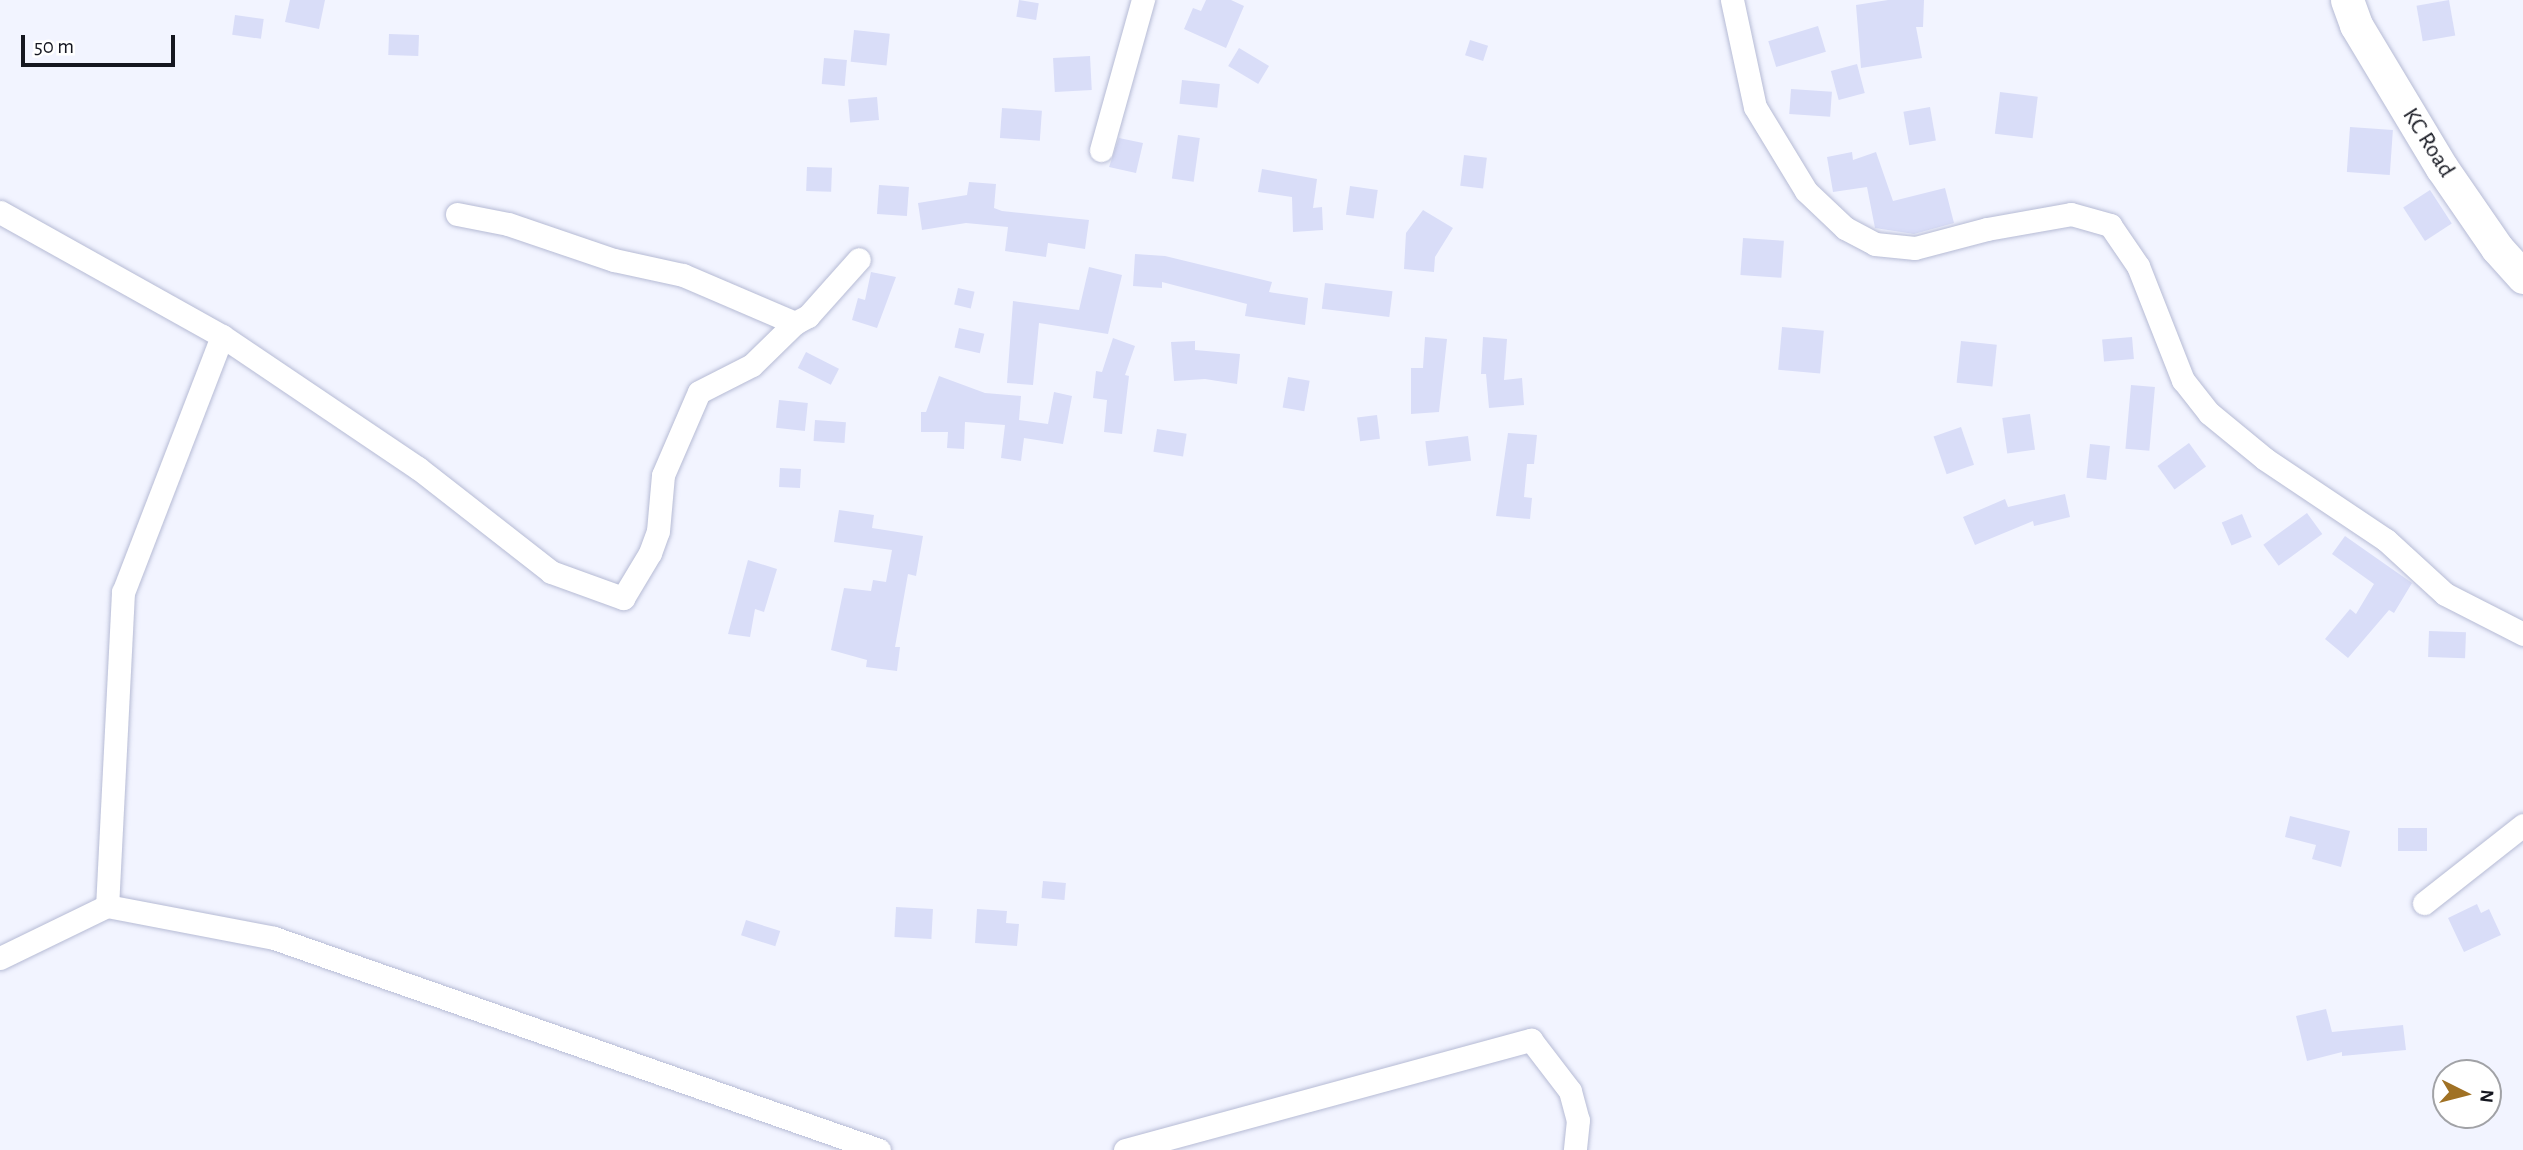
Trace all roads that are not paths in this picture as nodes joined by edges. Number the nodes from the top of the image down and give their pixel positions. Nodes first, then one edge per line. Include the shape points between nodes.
1 (1143, 0) edge
2 (1732, 0) edge
3 (2347, 0) edge
4 (1101, 150) dead end
5 (0, 212) edge
6 (457, 215) dead end
7 (859, 259) dead end
8 (2523, 277) edge
9 (795, 323) junction
10 (222, 336) junction
11 (2523, 634) edge
12 (2523, 825) edge
13 (2424, 903) dead end
14 (107, 906) junction
15 (0, 958) edge
16 (879, 1150) edge
17 (1125, 1150) edge
18 (1575, 1150) edge

1 - 4 street
2 - 11 street via 1755,107 1806,191 1845,228 1875,244 1915,248 2071,214 2110,225 2138,266 2183,380 2208,413 2265,459 2386,540 2445,594
3 - 8 main road, KC Road via 2356,25 2442,168 2497,248
5 - 10 street
6 - 9 street via 508,223 614,260 683,275
7 - 9 street via 808,317
9 - 10 street via 752,365 699,392 663,475 650,553 623,598 551,572 418,468
10 - 14 street via 123,592
12 - 13 street
14 - 15 street
14 - 16 street via 274,938
17 - 18 street via 1531,1040 1570,1091 1578,1119

